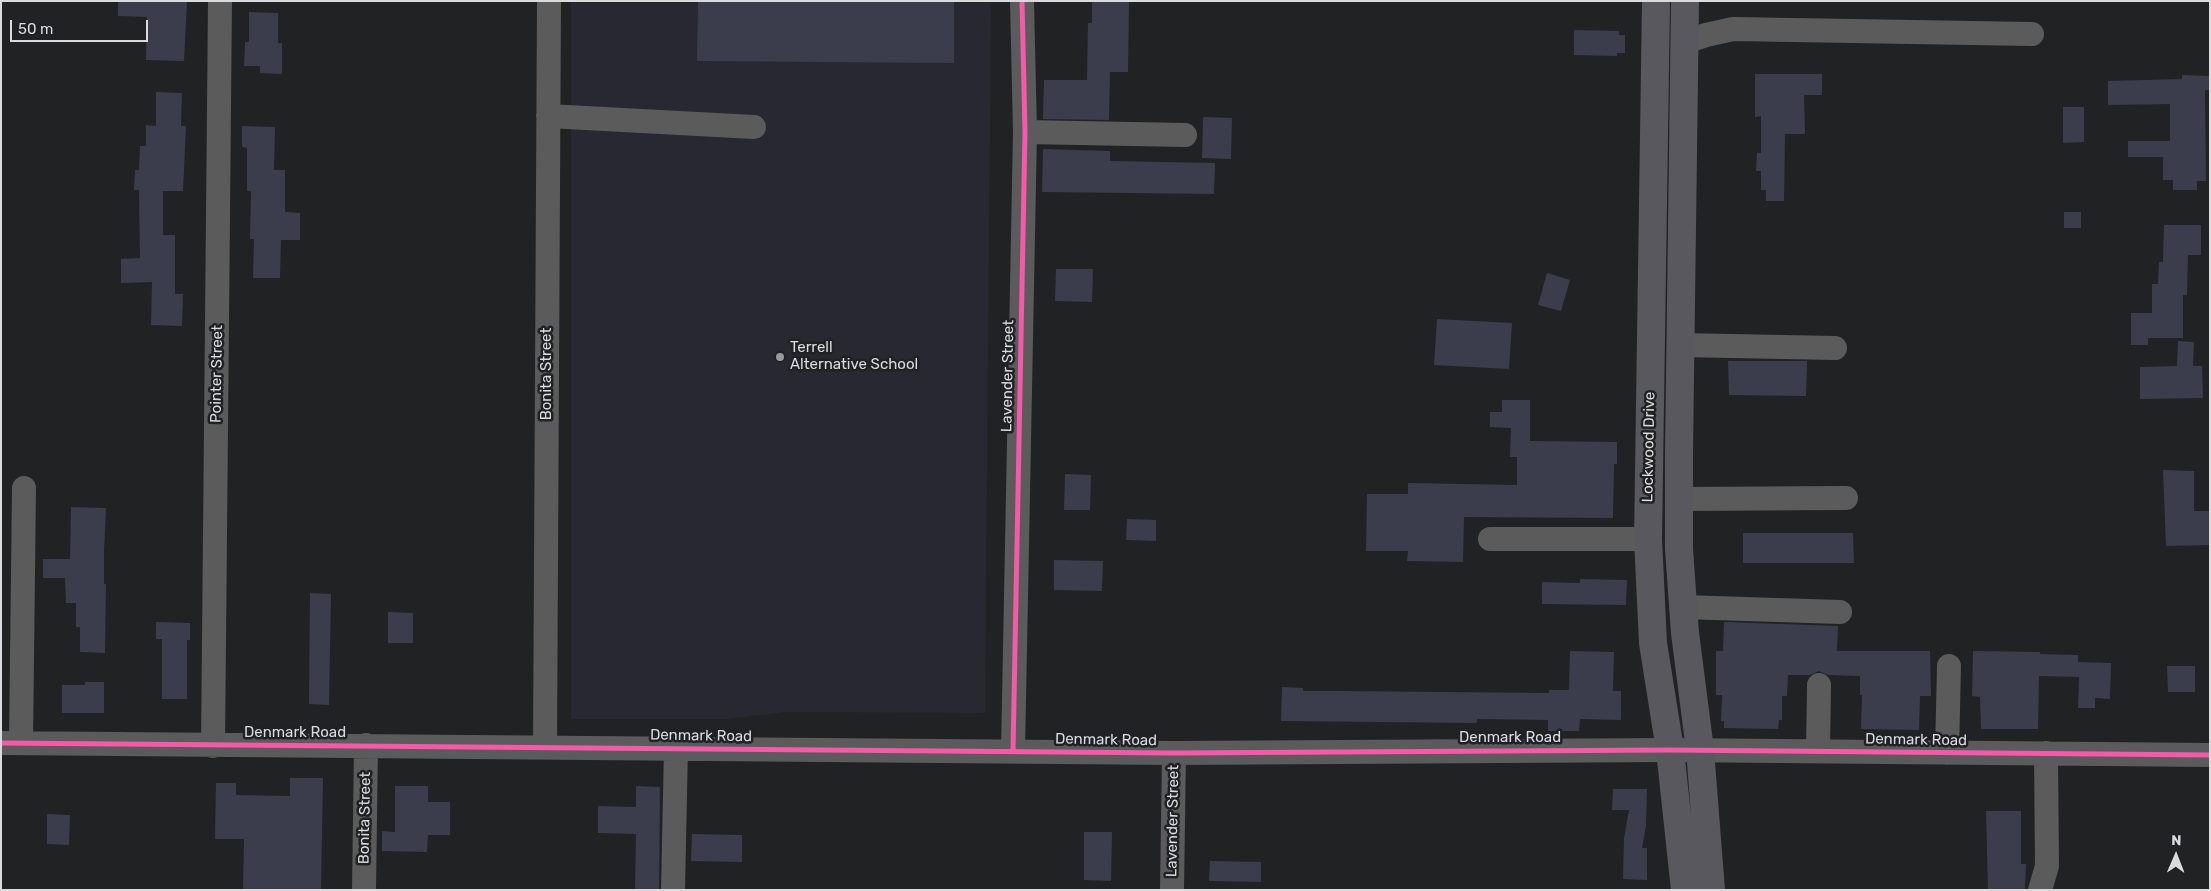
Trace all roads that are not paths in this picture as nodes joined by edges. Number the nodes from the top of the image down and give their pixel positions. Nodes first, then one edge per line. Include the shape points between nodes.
1 (220, 1) edge
2 (549, 1) edge
3 (1022, 1) edge
4 (1656, 1) edge
5 (1685, 1) edge
6 (2032, 34) dead end
7 (1655, 42) junction
8 (1684, 42) junction
9 (548, 116) junction
10 (754, 127) dead end
11 (1025, 132) junction
12 (1185, 135) dead end
13 (1680, 345) junction
14 (1835, 348) dead end
15 (1649, 454) junction
16 (1679, 454) junction
17 (24, 488) dead end
18 (1846, 498) dead end
19 (1679, 499) junction
20 (1490, 539) dead end
21 (1648, 539) junction
22 (1684, 607) junction
23 (1840, 612) dead end
24 (1949, 666) dead end
25 (1819, 685) dead end
26 (11, 743) edge
27 (213, 746) junction
28 (366, 746) junction
29 (545, 746) junction
30 (676, 748) junction
31 (1670, 750) junction
32 (1700, 750) junction
33 (1013, 751) junction
34 (1818, 751) junction
35 (1174, 753) junction
36 (1948, 753) junction
37 (2046, 754) junction
38 (2210, 755) edge
39 (364, 890) edge
40 (672, 890) edge
41 (1172, 890) edge
42 (1685, 890) edge
43 (1711, 890) edge
44 (2040, 890) edge

1 - 27 street, Pointer Street
2 - 9 street, Bonita Street
3 - 11 street, Lavender Street
4 - 7 main road, Lockwood Drive
5 - 8 main road, Lockwood Drive
6 - 8 street via 1733,30
7 - 8 main road
7 - 15 main road, Lockwood Drive
8 - 13 main road, Lockwood Drive
9 - 10 street
9 - 29 street, Bonita Street
11 - 12 street
11 - 33 street, Lavender Street
13 - 14 street
13 - 16 main road, Lockwood Drive
15 - 16 main road
15 - 21 main road, Lockwood Drive
16 - 19 main road, Lockwood Drive
17 - 26 street
18 - 19 street
19 - 22 main road, Lockwood Drive
20 - 21 street
21 - 31 main road, Lockwood Drive via 1653,643
22 - 23 street
22 - 32 main road, Lockwood Drive
24 - 36 street
25 - 34 street
26 - 27 street, Denmark Road
27 - 28 street, Denmark Road
28 - 29 street, Denmark Road
28 - 39 street, Bonita Street
29 - 30 street, Denmark Road
30 - 33 street, Denmark Road
30 - 40 street
31 - 32 street, Denmark Road
31 - 35 street, Denmark Road
31 - 42 main road, Lockwood Drive
32 - 34 street, Denmark Road
32 - 43 main road, Lockwood Drive
33 - 35 street, Denmark Road
34 - 36 street, Denmark Road
35 - 41 street, Lavender Street
36 - 37 street, Denmark Road
37 - 38 street, Denmark Road
37 - 44 street via 2047,866

